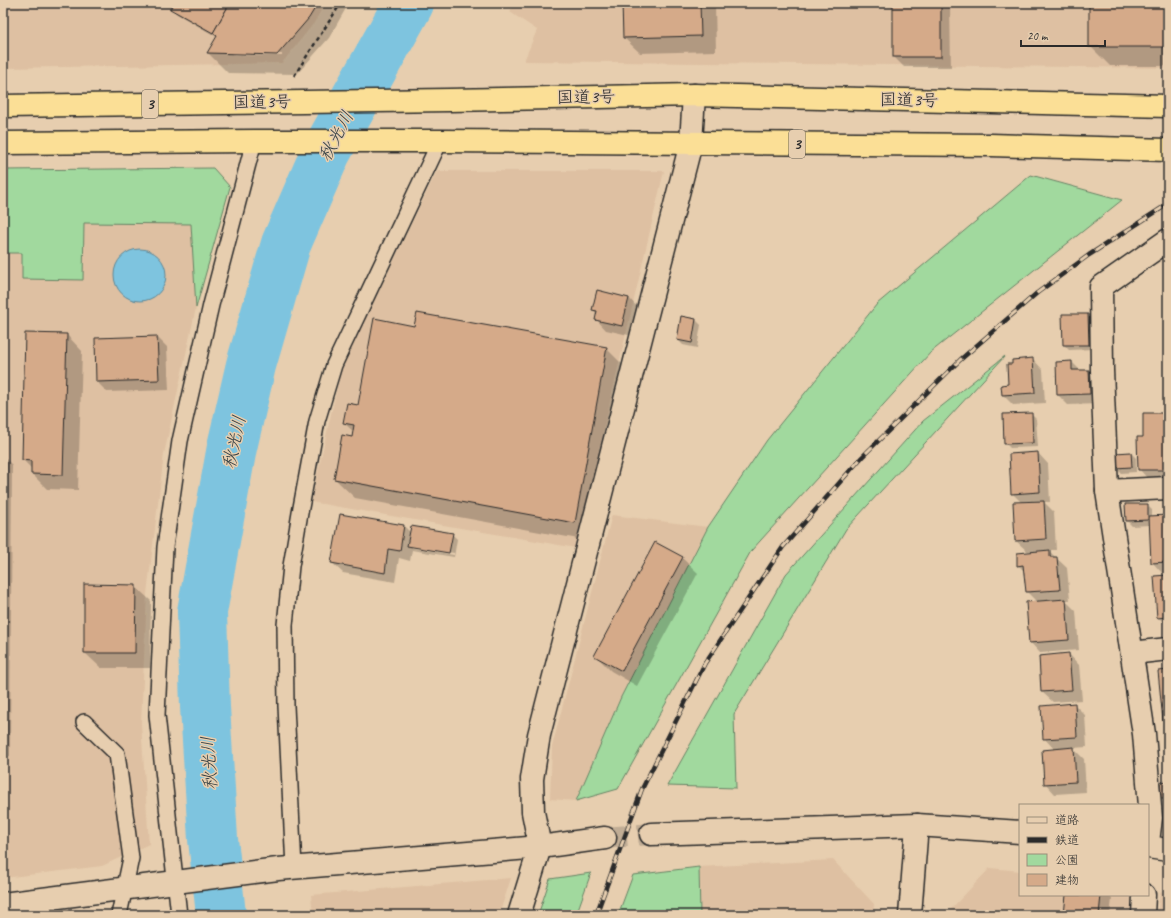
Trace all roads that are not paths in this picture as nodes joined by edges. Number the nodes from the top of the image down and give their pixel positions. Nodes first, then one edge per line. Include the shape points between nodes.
1 (694, 95) junction
2 (3, 106) edge
3 (1168, 106) edge
4 (262, 141) junction
5 (433, 141) junction
6 (3, 143) edge
7 (691, 143) junction
8 (1168, 150) edge
9 (1168, 240) edge
10 (1168, 488) edge
11 (1107, 491) junction
12 (1168, 649) edge
13 (1132, 653) junction
14 (84, 722) dead end
15 (918, 825) junction
16 (1019, 832) edge
17 (651, 834) tunnel mouth
18 (1149, 834) edge
19 (605, 838) tunnel mouth
20 (540, 847) junction
21 (1149, 847) edge
22 (1168, 850) edge
23 (286, 869) junction
24 (180, 881) junction
25 (125, 888) junction
26 (1144, 896) edge
27 (3, 904) edge
28 (119, 915) edge
29 (180, 915) edge
30 (519, 915) edge
31 (910, 915) edge
32 (1143, 915) edge

1 - 2 highway, 国道3号 / 3
1 - 3 highway, 国道3号 / 3
1 - 7 street
4 - 5 highway, 3
4 - 6 highway, 3
4 - 24 lane via 211,305 180,441 165,547 157,715
5 - 7 highway, 3
5 - 23 lane via 334,365 317,421 291,566 285,624
7 - 8 highway, 3 via 991,145
7 - 20 street via 539,735 532,779
9 - 11 street via 1101,287
10 - 11 street
11 - 13 street
12 - 13 street
13 - 18 street via 1144,734 1151,818
14 - 25 lane via 117,754 131,858
15 - 16 street
15 - 17 street
15 - 31 street
19 - 20 street
20 - 23 street
20 - 30 street
21 - 22 street
23 - 24 street
24 - 25 street
24 - 29 lane
25 - 27 street
25 - 28 lane
26 - 32 street

